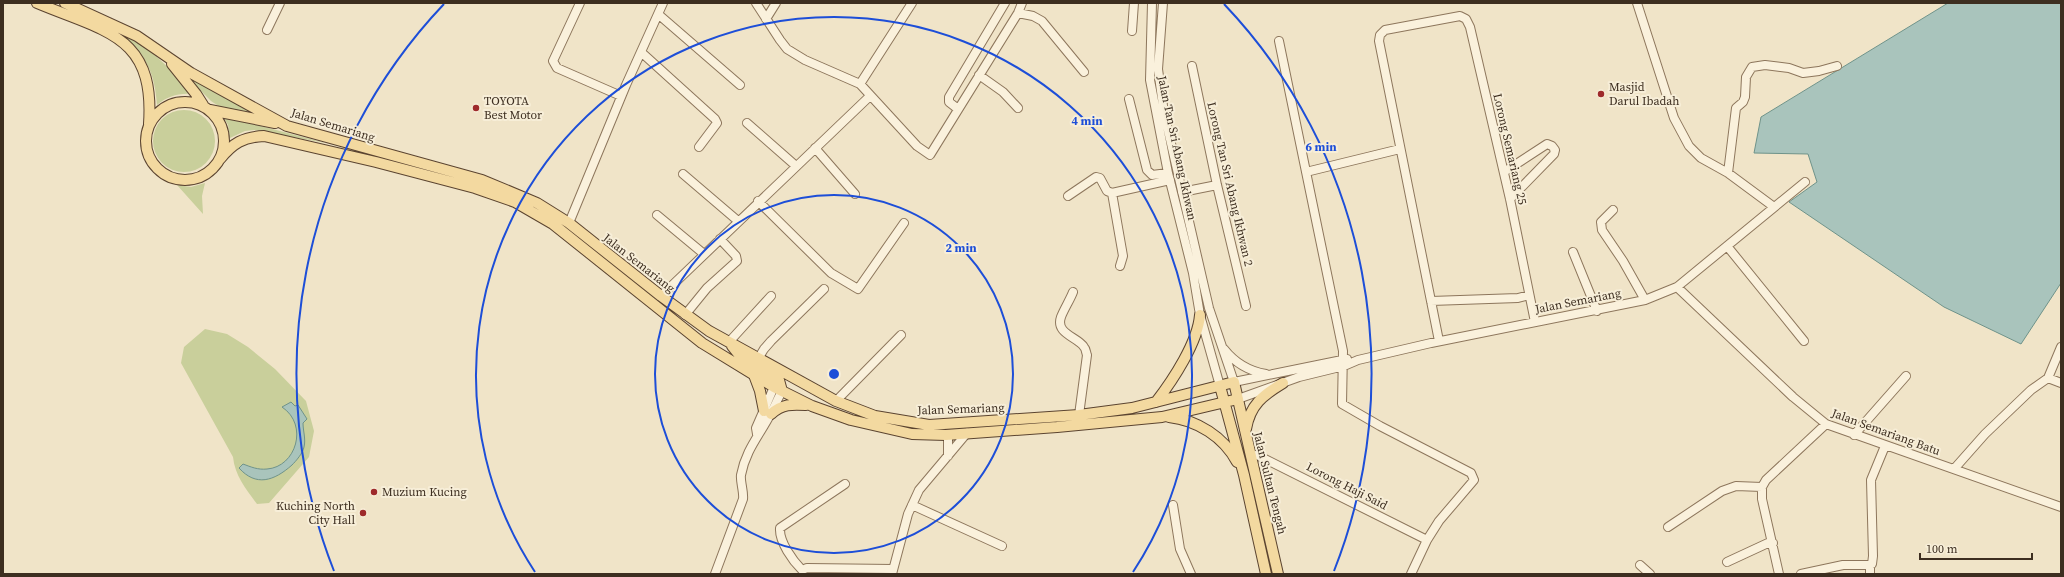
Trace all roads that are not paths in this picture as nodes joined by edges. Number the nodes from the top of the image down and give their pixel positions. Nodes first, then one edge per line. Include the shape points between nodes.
1 (37, 3) edge
2 (65, 3) edge
3 (280, 3) edge
4 (580, 3) edge
5 (664, 3) edge
6 (756, 3) edge
7 (776, 3) edge
8 (912, 3) edge
9 (1005, 3) edge
10 (1022, 3) edge
11 (1134, 3) edge
12 (1152, 3) edge
13 (1163, 3) edge
14 (1637, 3) edge
15 (658, 14) junction
16 (1018, 14) junction
17 (766, 19) junction
18 (267, 30) dead end
19 (1132, 31) dead end
20 (1279, 41) dead end
21 (641, 52) junction
22 (165, 54) junction
23 (1192, 66) dead end
24 (1837, 66) dead end
25 (1084, 72) dead end
26 (979, 75) junction
27 (860, 84) junction
28 (740, 85) dead end
29 (621, 96) junction
30 (870, 96) junction
31 (1129, 99) dead end
32 (206, 108) junction
33 (1018, 108) dead end
34 (958, 109) junction
35 (747, 123) dead end
36 (149, 124) junction
37 (287, 126) junction
38 (699, 147) dead end
39 (815, 148) junction
40 (1400, 149) junction
41 (220, 159) junction
42 (796, 166) junction
43 (1306, 172) junction
44 (1504, 172) junction
45 (1728, 173) junction
46 (683, 174) dead end
47 (1169, 177) junction
48 (1805, 182) dead end
49 (1217, 185) junction
50 (1182, 192) junction
51 (1112, 193) junction
52 (855, 194) dead end
53 (1068, 196) dead end
54 (1510, 199) junction
55 (758, 201) junction
56 (1774, 207) junction
57 (1613, 210) dead end
58 (657, 215) dead end
59 (738, 221) junction
60 (569, 223) junction
61 (904, 223) dead end
62 (720, 239) junction
63 (1727, 246) junction
64 (1573, 252) dead end
65 (704, 254) junction
66 (1120, 266) dead end
67 (1196, 271) junction
68 (1677, 287) junction
69 (824, 289) dead end
70 (1073, 292) dead end
71 (1529, 295) junction
72 (661, 296) junction
73 (771, 296) dead end
74 (1645, 300) junction
75 (1431, 301) junction
76 (1246, 306) dead end
77 (1597, 311) junction
78 (685, 315) junction
79 (1200, 315) junction
80 (1535, 322) junction
81 (901, 335) dead end
82 (1439, 341) junction
83 (1804, 341) dead end
84 (730, 343) junction
85 (1221, 345) junction
86 (2061, 347) edge
87 (758, 359) junction
88 (1344, 362) junction
89 (754, 375) junction
90 (1273, 375) junction
91 (1906, 376) dead end
92 (2048, 378) junction
93 (1234, 382) junction
94 (1283, 383) junction
95 (2061, 383) edge
96 (1220, 386) junction
97 (778, 389) junction
98 (1238, 399) junction
99 (836, 401) junction
100 (1156, 402) junction
101 (1225, 402) junction
102 (812, 406) junction
103 (767, 413) junction
104 (1079, 415) junction
105 (1162, 416) junction
106 (1826, 424) junction
107 (967, 433) junction
108 (1245, 433) junction
109 (946, 435) junction
110 (1854, 435) junction
111 (1885, 446) junction
112 (1257, 455) dead end
113 (948, 456) junction
114 (1954, 469) junction
115 (1244, 475) junction
116 (845, 484) dead end
117 (1762, 487) junction
118 (912, 505) junction
119 (1173, 505) dead end
120 (2061, 507) edge
121 (1668, 527) dead end
122 (1427, 540) junction
123 (1773, 543) junction
124 (1002, 546) dead end
125 (1727, 562) dead end
126 (1640, 565) dead end
127 (1870, 565) junction
128 (892, 571) edge
129 (715, 574) edge
130 (1191, 574) edge
131 (1266, 574) edge
132 (1278, 574) edge
133 (1411, 574) edge
134 (1650, 574) edge
135 (1779, 574) edge
136 (1801, 574) edge
137 (1870, 574) edge

1 - 36 main road via 115,36 134,53 146,76 149,90
2 - 22 main road, Jalan Semariang via 137,36
3 - 18 street
4 - 29 street via 553,61 554,64 557,68
5 - 15 street
6 - 17 street
7 - 17 street
8 - 27 street
9 - 34 street via 949,97 949,102
10 - 16 street
11 - 19 street
12 - 47 street, Jalan Tan Sri Abang Ikhwan via 1150,80
13 - 50 street, Jalan Tan Sri Abang Ikhwan via 1158,69 1164,113
14 - 45 street via 1674,118 1688,146 1700,158
15 - 21 street
15 - 28 street
16 - 25 street via 1033,16 1042,21
16 - 26 street
17 - 27 street via 780,40 795,55
20 - 43 street
21 - 29 street
21 - 38 street via 717,123
22 - 32 main road
22 - 37 main road, Jalan Semariang via 191,74
23 - 49 street, Lorong Tan Sri Abang Ikhwan 2
24 - 45 street via 1819,72 1803,73 1789,68 1765,65 1752,67 1746,77 1745,97 1736,108
26 - 33 street via 1003,92
26 - 34 street
27 - 30 street
29 - 60 street
30 - 34 street via 917,146 930,155
30 - 39 street
31 - 47 street via 1147,170 1152,175
32 - 36 main road via 184,102 174,103 155,115
32 - 37 main road
32 - 41 main road via 219,121 223,130 224,140
35 - 42 street
36 - 41 main road via 147,154 158,169 170,178 193,180 204,176
37 - 60 main road, Jalan Semariang via 491,183 537,203
39 - 42 street
39 - 52 street
40 - 43 street
40 - 44 street, Lorong Semariang 25 via 1379,41 1380,35 1385,30 1460,16 1468,23
40 - 75 street
41 - 89 main road, Jalan Semariang via 237,141 252,136 264,136 475,188 515,202 553,224 702,343
42 - 55 street
43 - 88 street
44 - 54 street, Lorong Semariang 25
44 - 54 street via 1547,144 1555,150
45 - 56 street
46 - 59 street
47 - 51 street
47 - 67 street, Jalan Tan Sri Abang Ikhwan
48 - 56 street, Jalan Semariang
49 - 50 street
49 - 76 street, Lorong Tan Sri Abang Ikhwan 2
50 - 67 street, Jalan Tan Sri Abang Ikhwan
51 - 53 street via 1107,191 1100,178 1096,177
51 - 66 street via 1123,256
54 - 71 street, Lorong Semariang 25
55 - 59 street
55 - 61 street via 831,273 858,289
56 - 63 street, Jalan Semariang
57 - 74 street via 1601,222 1602,230
58 - 65 street
59 - 62 street
60 - 72 main road, Jalan Semariang
62 - 65 street
62 - 78 street via 736,256 737,261 707,288
63 - 68 street, Jalan Semariang
63 - 83 street
64 - 77 street
65 - 72 street
67 - 79 street
67 - 85 street
68 - 74 street, Jalan Semariang
68 - 106 street, Jalan Semariang Batu via 1781,386
69 - 87 street via 771,341
70 - 104 street via 1060,318 1062,328 1067,335 1084,347 1087,356
71 - 75 street via 1518,298
71 - 80 street, Lorong Semariang 25
72 - 78 main road, Jalan Semariang
73 - 84 street
74 - 77 street, Jalan Semariang
75 - 82 street
77 - 80 street, Jalan Semariang
78 - 84 main road, Jalan Semariang
79 - 96 street
79 - 100 main road via 1200,324 1194,337
80 - 82 street, Jalan Semariang
81 - 99 street
82 - 88 street, Jalan Semariang
84 - 87 main road, Jalan Semariang
84 - 97 main road via 740,356 779,380
85 - 90 street via 1243,366
85 - 93 street
86 - 92 street
87 - 99 main road, Jalan Semariang
88 - 90 street
88 - 94 street
88 - 122 street via 1342,398 1345,407 1473,476 1471,485 1439,521
89 - 97 main road, Jalan Semariang
89 - 103 main road
90 - 93 street
91 - 110 street
92 - 95 street
92 - 114 street via 2030,390
93 - 96 main road, Jalan Semariang
93 - 98 main road, Jalan Sultan Tengah
94 - 98 street
94 - 108 main road via 1259,399 1252,408
96 - 100 main road, Jalan Semariang
96 - 101 main road, Jalan Sultan Tengah
97 - 102 main road, Jalan Semariang
97 - 103 street
98 - 101 main road, Jalan Semariang
98 - 108 main road, Jalan Sultan Tengah
99 - 104 main road, Jalan Semariang via 875,416 929,425
100 - 104 main road, Jalan Semariang
101 - 105 main road, Jalan Semariang
101 - 115 main road, Jalan Sultan Tengah
102 - 103 main road via 792,404
102 - 109 main road, Jalan Semariang via 851,420 893,430 912,434
103 - 129 street via 747,456 741,476 744,487 743,499
105 - 107 main road, Jalan Semariang
105 - 115 main road via 1189,421 1221,440
106 - 110 street, Jalan Semariang Batu
106 - 117 street via 1766,480
107 - 109 main road, Jalan Semariang
107 - 113 street
108 - 132 main road, Jalan Sultan Tengah
109 - 113 street
110 - 111 street, Jalan Semariang Batu
111 - 114 street, Jalan Semariang Batu
111 - 127 street via 1871,480 1873,562
112 - 122 street, Lorong Haji Said
113 - 118 street via 919,490
114 - 120 street, Jalan Semariang Batu
115 - 131 main road, Jalan Sultan Tengah
116 - 128 street via 780,528 780,535 790,555 802,570 807,568
117 - 121 street via 1736,486 1722,491
117 - 123 street via 1762,499
118 - 124 street
118 - 128 street
119 - 130 street via 1180,549
122 - 133 street
123 - 125 street
123 - 135 street
126 - 134 street
127 - 136 street via 1843,565
127 - 137 street

